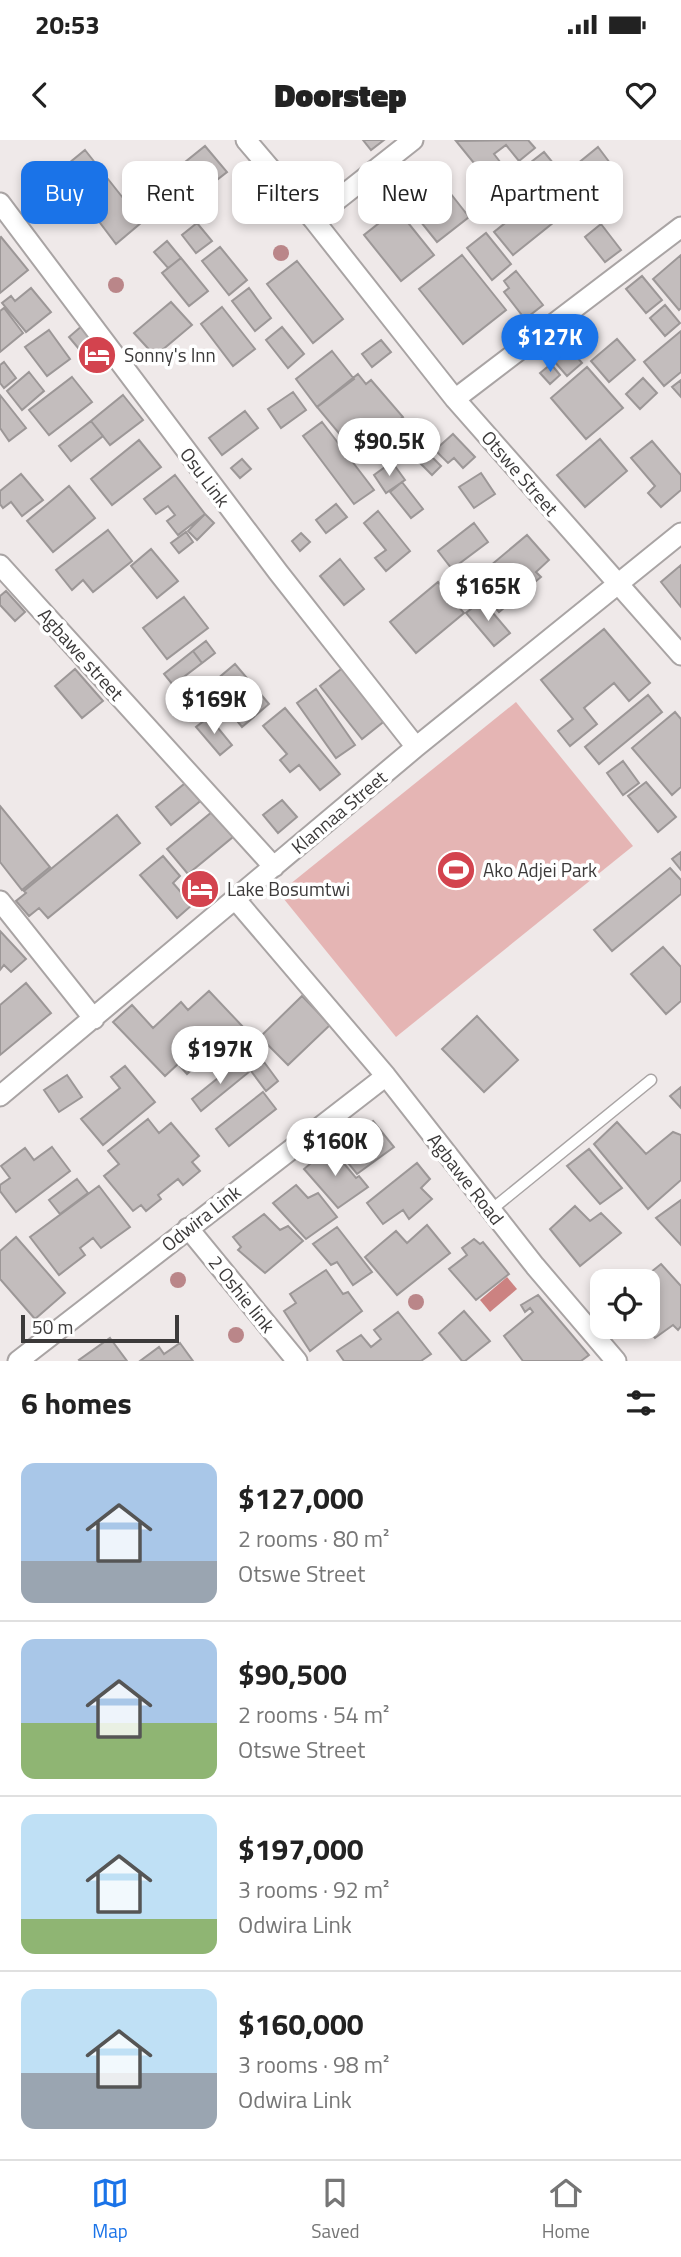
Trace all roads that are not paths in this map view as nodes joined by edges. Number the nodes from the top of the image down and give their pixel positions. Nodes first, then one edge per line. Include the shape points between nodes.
1 (246, 140) edge
2 (412, 140) edge
3 (264, 161) edge
4 (344, 194) edge
5 (3, 214) edge
6 (317, 224) edge
7 (681, 227) edge
8 (455, 399) junction
9 (681, 533) edge
10 (0, 565) edge
11 (618, 584) junction
12 (681, 655) edge
13 (416, 747) junction
14 (274, 867) junction
15 (236, 900) junction
16 (0, 901) edge
17 (94, 1019) junction
18 (386, 1076) junction
19 (650, 1080) dead end
20 (0, 1096) edge
21 (491, 1210) junction
22 (188, 1228) junction
23 (18, 1361) edge
24 (297, 1361) edge
25 (615, 1361) edge

1 - 3 street, Otswe Street
2 - 4 street
5 - 13 street, Osu Link
6 - 8 street, Otswe Street
7 - 8 street
8 - 11 street, Otswe Street
9 - 11 street, Klannaa Street
10 - 14 street, Agbawe street
11 - 12 street, Otswe Street
11 - 13 street, Klannaa Street
13 - 14 street, Klannaa Street
14 - 15 street, Klannaa Street
15 - 17 street, Klannaa Street
15 - 18 street, Agbawe Road
16 - 17 street
17 - 20 street, Klannaa Street
18 - 21 street, Agbawe Road
18 - 22 street, Odwira Link
19 - 21 lane
21 - 25 street, Agbawe Road
22 - 23 street, Odwira Link
22 - 24 street, 2 Oshie link

